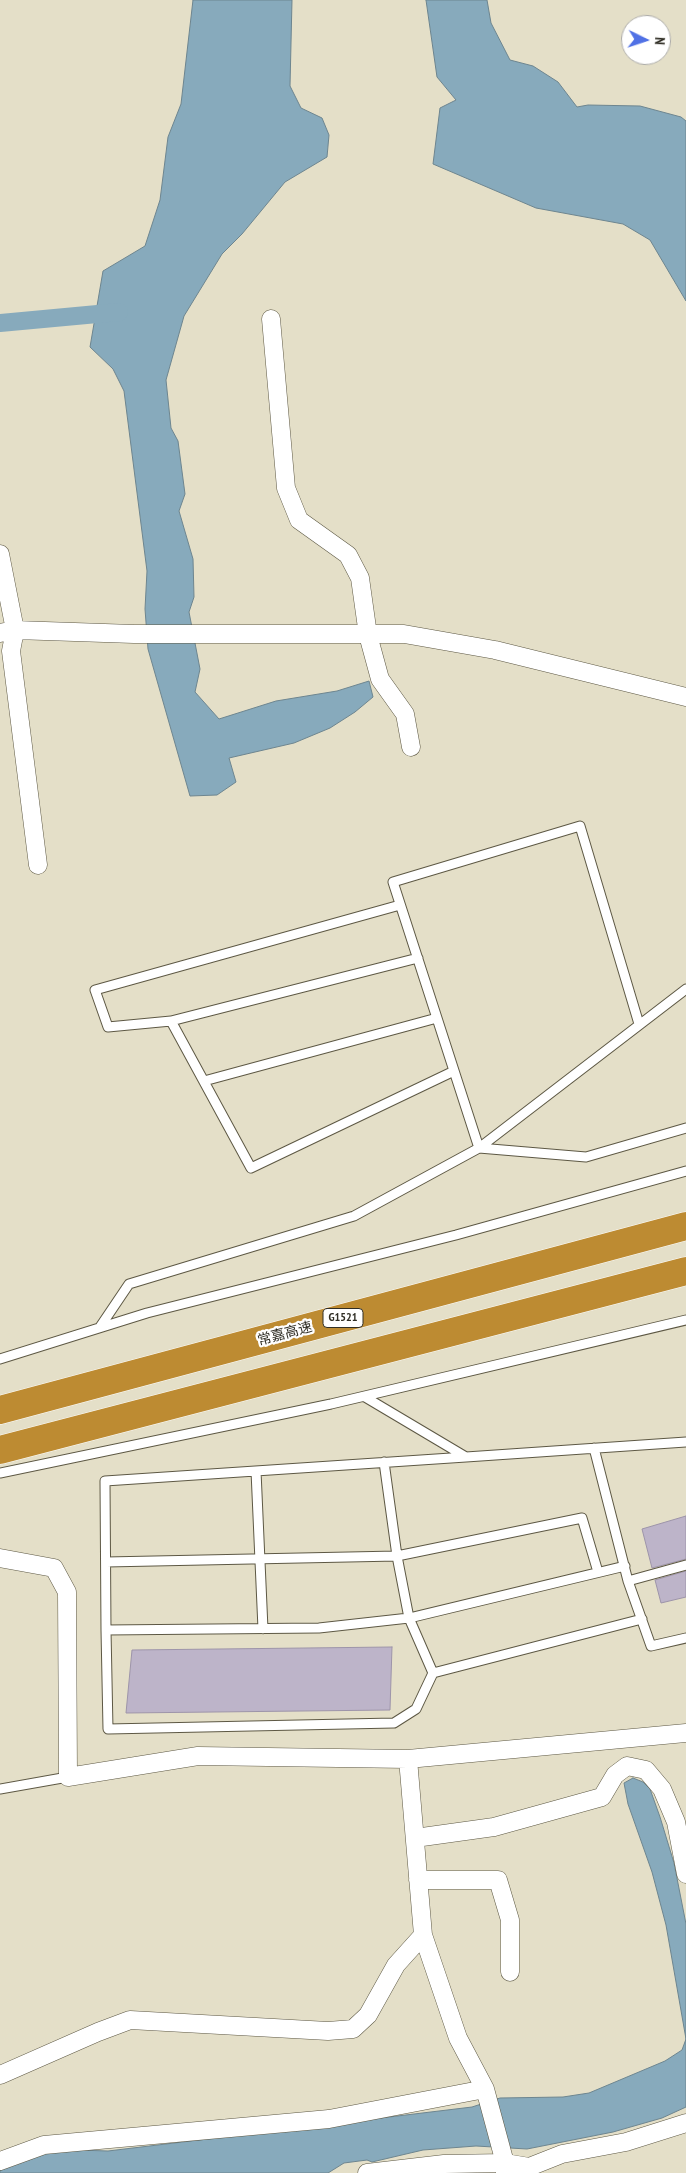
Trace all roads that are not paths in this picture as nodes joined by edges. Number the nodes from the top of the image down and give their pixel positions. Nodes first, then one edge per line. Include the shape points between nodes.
1 (271, 318) dead end
2 (0, 554) edge
3 (8, 631) edge
4 (368, 635) junction
5 (686, 698) edge
6 (411, 747) dead end
7 (38, 865) dead end
8 (400, 905) junction
9 (418, 958) junction
10 (686, 988) edge
11 (437, 1018) junction
12 (171, 1021) junction
13 (639, 1024) junction
14 (454, 1071) junction
15 (204, 1082) junction
16 (686, 1128) edge
17 (479, 1148) junction
18 (686, 1171) edge
19 (686, 1226) edge
20 (686, 1271) edge
21 (686, 1320) edge
22 (100, 1327) junction
23 (0, 1359) edge
24 (365, 1396) junction
25 (0, 1410) edge
26 (686, 1442) edge
27 (594, 1448) junction
28 (0, 1450) edge
29 (466, 1457) junction
30 (384, 1462) junction
31 (256, 1471) junction
32 (0, 1473) edge
33 (397, 1556) junction
34 (0, 1558) edge
35 (106, 1562) junction
36 (686, 1564) edge
37 (625, 1566) junction
38 (598, 1572) junction
39 (628, 1581) junction
40 (409, 1618) junction
41 (642, 1619) junction
42 (263, 1629) junction
43 (106, 1630) junction
44 (686, 1638) edge
45 (433, 1673) junction
46 (686, 1733) edge
47 (408, 1759) junction
48 (68, 1778) junction
49 (0, 1788) edge
50 (414, 1838) junction
51 (686, 1874) edge
52 (418, 1880) junction
53 (423, 1935) junction
54 (510, 1972) dead end
55 (0, 2076) edge
56 (485, 2089) junction
57 (686, 2122) edge
58 (0, 2161) edge
59 (505, 2168) edge
60 (367, 2173) edge

1 - 4 street via 286,488 299,520 348,555 360,578
2 - 3 street
3 - 4 street
3 - 7 street
4 - 5 street via 404,634 495,650
4 - 6 street via 380,679 405,714
8 - 9 lane
8 - 12 lane via 95,990 108,1027
8 - 13 lane via 393,882 580,826
9 - 11 lane
9 - 12 lane
10 - 13 lane
11 - 14 lane
11 - 15 lane
12 - 15 lane
13 - 17 lane
14 - 15 lane via 251,1168
14 - 17 lane
16 - 17 lane via 586,1157
17 - 22 lane via 354,1216 129,1284
18 - 22 lane
19 - 25 highway, 常嘉高速 / G1521
20 - 28 highway
21 - 24 lane
22 - 23 lane
24 - 29 lane
24 - 32 lane
26 - 27 lane
27 - 29 lane
27 - 37 lane
29 - 30 lane
30 - 31 lane
30 - 33 lane
31 - 35 lane via 105,1481
31 - 42 lane
33 - 35 lane
33 - 38 lane via 582,1518
33 - 40 lane
34 - 48 street via 54,1568 67,1592
35 - 43 lane
36 - 39 lane
37 - 38 lane
37 - 39 lane
38 - 40 lane
39 - 41 lane
40 - 42 lane via 319,1628
40 - 45 lane
41 - 44 lane via 651,1646
41 - 45 lane
42 - 43 lane
43 - 45 lane via 108,1729 394,1723 416,1710
46 - 47 street
47 - 48 street via 198,1756
47 - 50 street
48 - 49 lane
50 - 51 street via 494,1827 602,1796 615,1775 627,1766 646,1770 662,1789 676,1822
50 - 52 street
52 - 53 street
52 - 54 street via 498,1880 510,1920
53 - 55 street via 396,1965 368,2015 353,2029 328,2031 130,2020
53 - 56 street via 458,2038
56 - 58 street via 329,2119 44,2144
56 - 59 street
57 - 59 street via 626,2142 562,2154 529,2167
59 - 60 street via 444,2164

